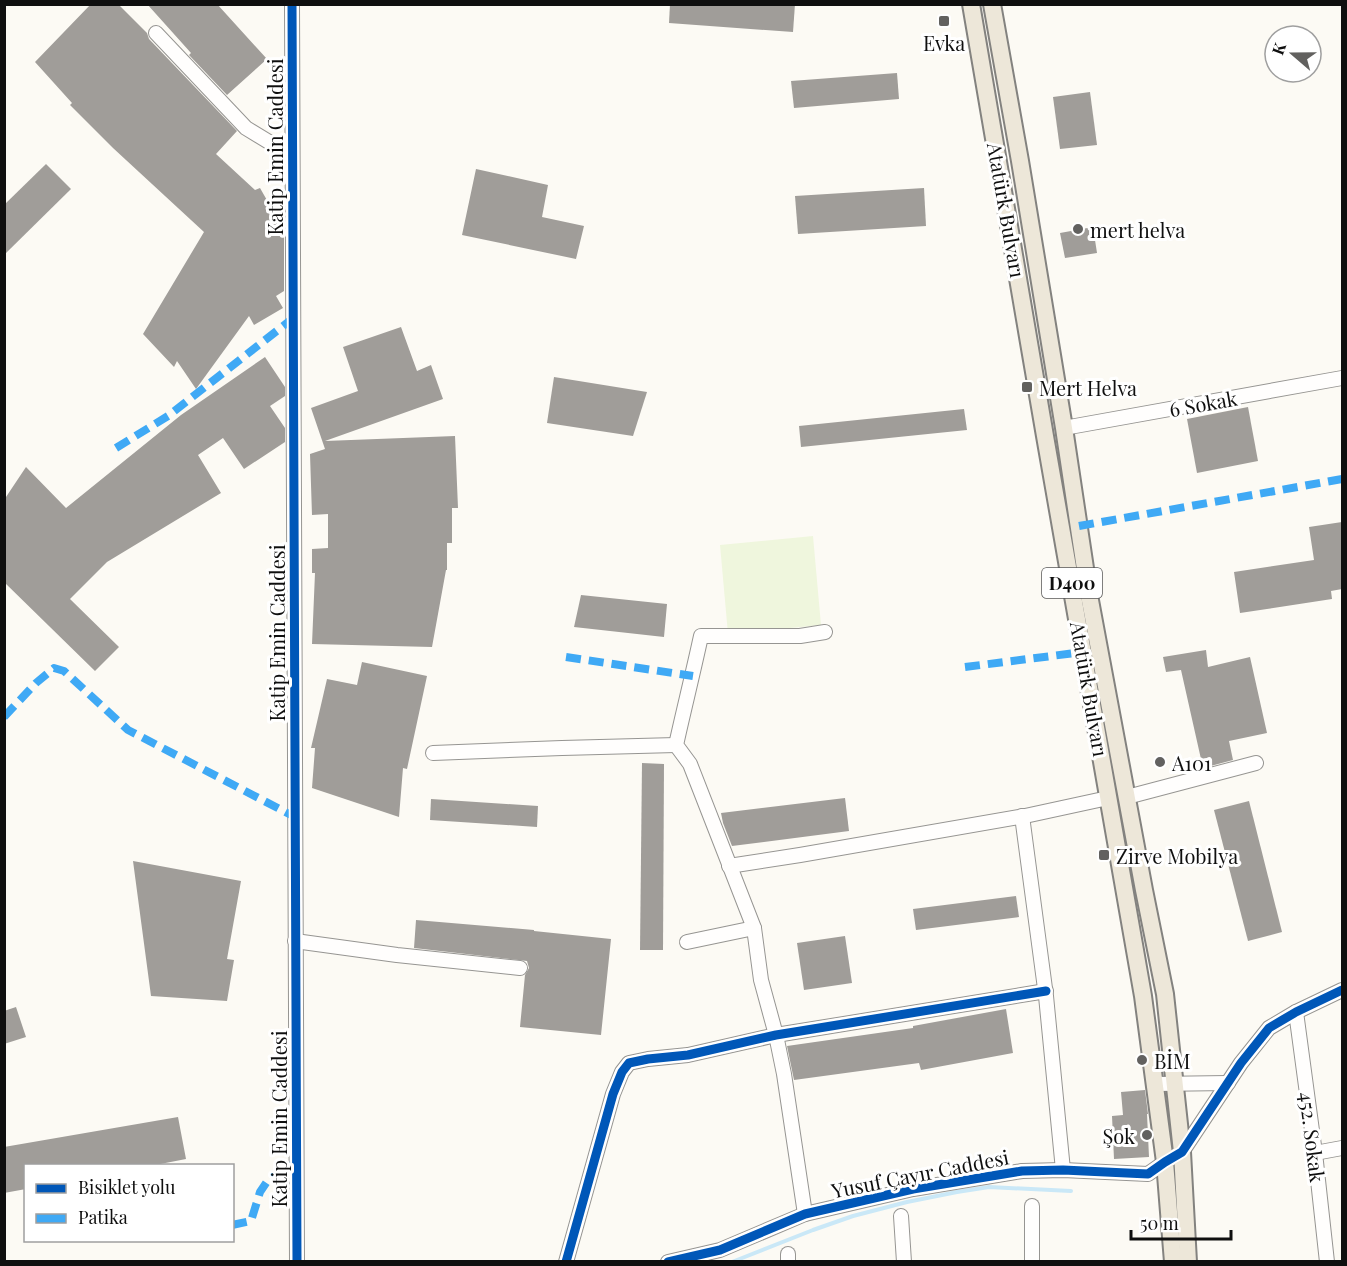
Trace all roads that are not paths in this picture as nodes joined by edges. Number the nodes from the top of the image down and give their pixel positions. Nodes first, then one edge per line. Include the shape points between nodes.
1 (292, 4) edge
2 (971, 4) edge
3 (992, 4) edge
4 (156, 33) dead end
5 (292, 156) junction
6 (1342, 378) edge
7 (1064, 428) junction
8 (825, 632) dead end
9 (675, 745) junction
10 (433, 753) dead end
11 (1256, 763) dead end
12 (1127, 797) junction
13 (1108, 798) junction
14 (1022, 816) junction
15 (729, 866) junction
16 (754, 928) junction
17 (295, 941) junction
18 (687, 942) dead end
19 (520, 968) dead end
20 (1342, 990) edge
21 (1046, 991) junction
22 (1296, 1012) junction
23 (776, 1035) junction
24 (1175, 1083) junction
25 (1228, 1083) junction
26 (1155, 1084) junction
27 (1342, 1148) edge
28 (1182, 1152) junction
29 (1315, 1153) junction
30 (1165, 1162) junction
31 (1063, 1170) junction
32 (1032, 1206) dead end
33 (805, 1214) junction
34 (901, 1216) dead end
35 (297, 1262) edge
36 (567, 1262) edge
37 (668, 1262) edge
38 (904, 1262) edge
39 (1032, 1262) edge
40 (1173, 1262) edge
41 (1188, 1262) edge
42 (1328, 1262) edge

1 - 5 street, Katip Emin Caddesi
2 - 13 main road, Atatürk Bulvarı / D400
3 - 7 main road, Atatürk Bulvarı / D400
4 - 5 street via 246,128
5 - 17 street, Katip Emin Caddesi
6 - 7 street, 6 Sokak
7 - 12 main road, Atatürk Bulvarı / D400 via 1089,595
8 - 9 street via 800,636 701,636
9 - 10 street
9 - 15 street via 690,764
11 - 12 street
12 - 24 main road, Atatürk Bulvarı / D400 via 1165,994
13 - 14 street
13 - 26 main road, Atatürk Bulvarı / D400
14 - 15 street
14 - 21 street
15 - 16 street
16 - 18 street
16 - 23 street via 761,980
17 - 19 street
17 - 35 street, Katip Emin Caddesi
20 - 22 street
21 - 23 street
21 - 31 street
22 - 25 street via 1269,1028
22 - 29 street, 452. Sokak
23 - 33 street
23 - 36 street via 688,1055 629,1063 613,1094
24 - 25 street
24 - 26 street
24 - 28 main road, Atatürk Bulvarı / D400
25 - 28 street
26 - 30 main road, Atatürk Bulvarı / D400
27 - 29 street
28 - 30 street, Yusuf Çayır Caddesi
28 - 41 main road, D400
29 - 42 street, 452. Sokak
30 - 31 street, Yusuf Çayır Caddesi via 1148,1174
30 - 40 main road, D400
31 - 33 street, Yusuf Çayır Caddesi via 963,1180
32 - 39 street
33 - 37 street, Yusuf Çayır Caddesi via 720,1250
34 - 38 street

